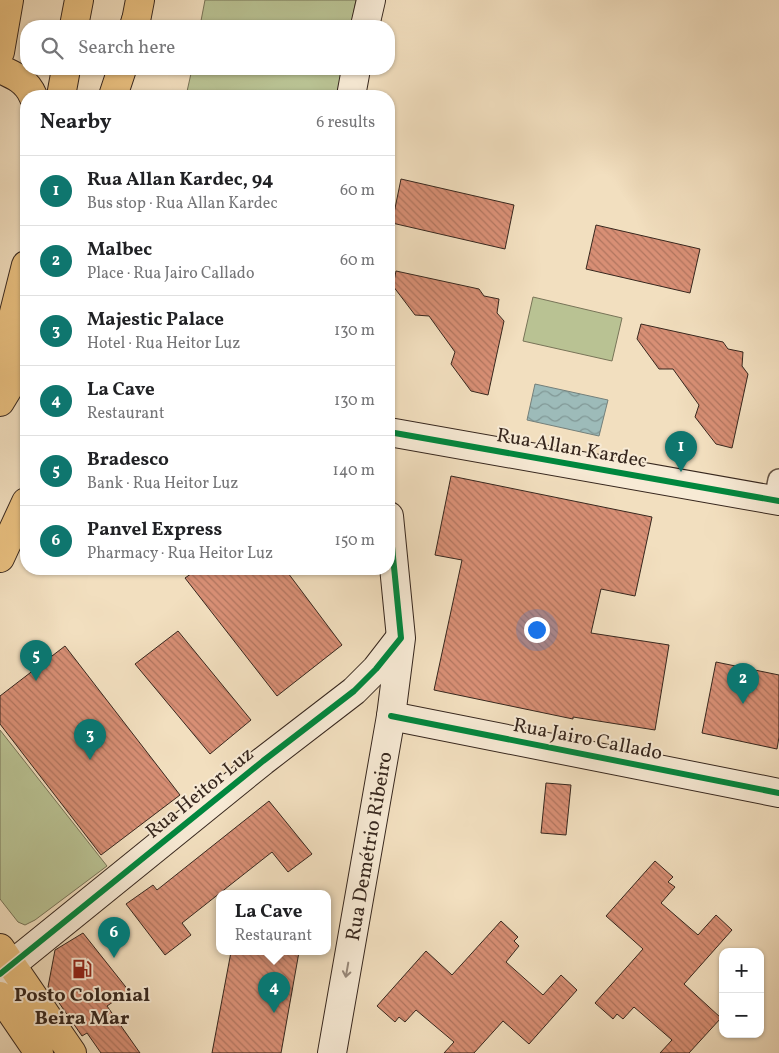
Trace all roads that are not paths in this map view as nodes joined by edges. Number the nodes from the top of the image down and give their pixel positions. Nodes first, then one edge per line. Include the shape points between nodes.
1 (9, 0) edge
2 (79, 0) edge
3 (371, 0) edge
4 (75, 20) edge
5 (366, 20) edge
6 (0, 52) edge
7 (0, 69) edge
8 (65, 75) edge
9 (120, 75) edge
10 (126, 75) edge
11 (355, 75) edge
12 (30, 90) edge
13 (62, 90) edge
14 (116, 90) edge
15 (123, 90) edge
16 (352, 90) edge
17 (20, 289) edge
18 (0, 368) edge
19 (20, 369) edge
20 (0, 402) edge
21 (395, 433) edge
22 (778, 493) edge
23 (20, 515) edge
24 (0, 558) edge
25 (395, 575) edge
26 (401, 638) junction
27 (391, 716) junction
28 (779, 793) edge
29 (4, 963) edge
30 (0, 996) edge
31 (39, 1053) edge
32 (72, 1053) edge
33 (332, 1053) edge

1 - 6 main road
2 - 4 main road
3 - 5 main road
7 - 12 main road via 18,77
8 - 13 main road
9 - 14 main road
10 - 15 main road
11 - 16 main road
17 - 18 main road
19 - 20 main road
21 - 22 main road, Rua Allan Kardec
23 - 24 main road
25 - 26 main road, Rua Demétrio Ribeiro
26 - 27 main road, Rua Demétrio Ribeiro
26 - 29 main road, Rua Heitor Luz via 354,691
27 - 28 main road, Rua Jairo Callado
27 -> 33 main road, Rua Demétrio Ribeiro
29 - 32 main road
30 - 31 main road

